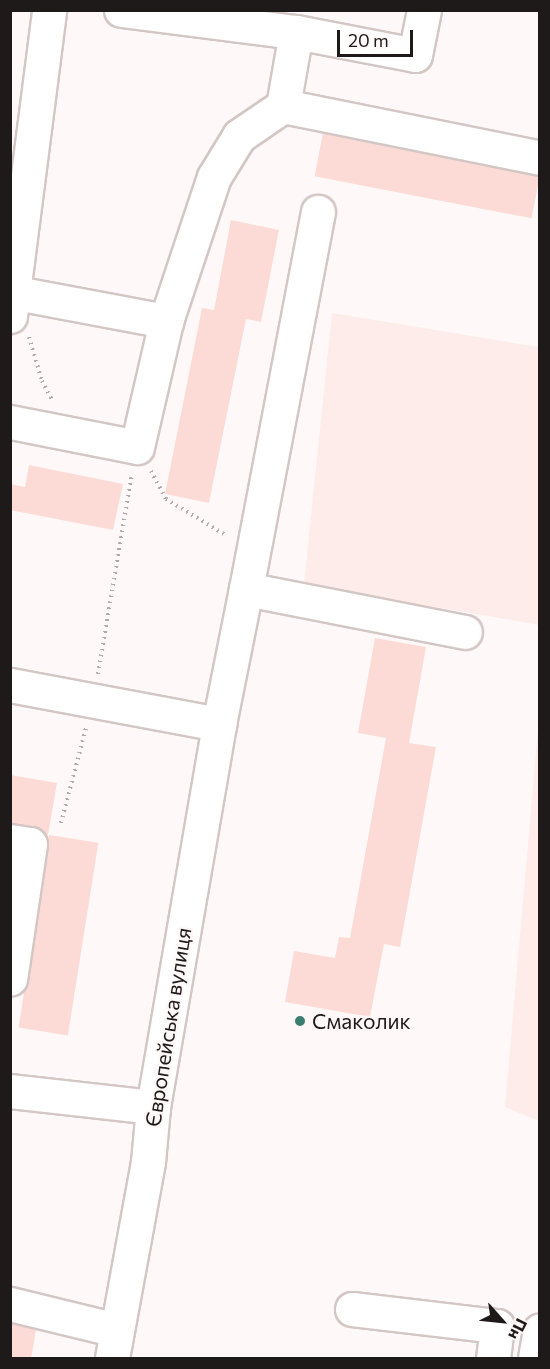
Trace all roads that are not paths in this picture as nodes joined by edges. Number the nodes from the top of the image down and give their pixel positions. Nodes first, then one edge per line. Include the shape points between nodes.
1 (49, 10) edge
2 (121, 10) edge
3 (424, 10) edge
4 (296, 32) junction
5 (283, 106) junction
6 (540, 159) edge
7 (318, 212) dead end
8 (13, 304) edge
9 (166, 321) junction
10 (10, 422) edge
11 (246, 589) junction
12 (465, 632) dead end
13 (10, 685) edge
14 (219, 724) junction
15 (10, 841) edge
16 (10, 979) edge
17 (10, 1091) edge
18 (153, 1107) junction
19 (10, 1304) edge
20 (352, 1308) dead end
21 (540, 1330) edge
22 (114, 1344) edge
23 (493, 1359) edge
24 (535, 1359) edge

1 - 8 street
2 - 4 street
3 - 4 street via 415,55
4 - 5 street
5 - 6 street
5 - 9 street via 239,136 214,177
7 - 11 street, Європейська вулиця
8 - 9 street
9 - 10 street via 137,447
11 - 12 street
11 - 14 street, Європейська вулиця
13 - 14 street
14 - 18 street, Європейська вулиця
15 - 16 street via 30,844
17 - 18 street
18 - 22 street, Європейська вулиця via 148,1162
19 - 22 street
20 - 23 street via 497,1326
21 - 24 street

